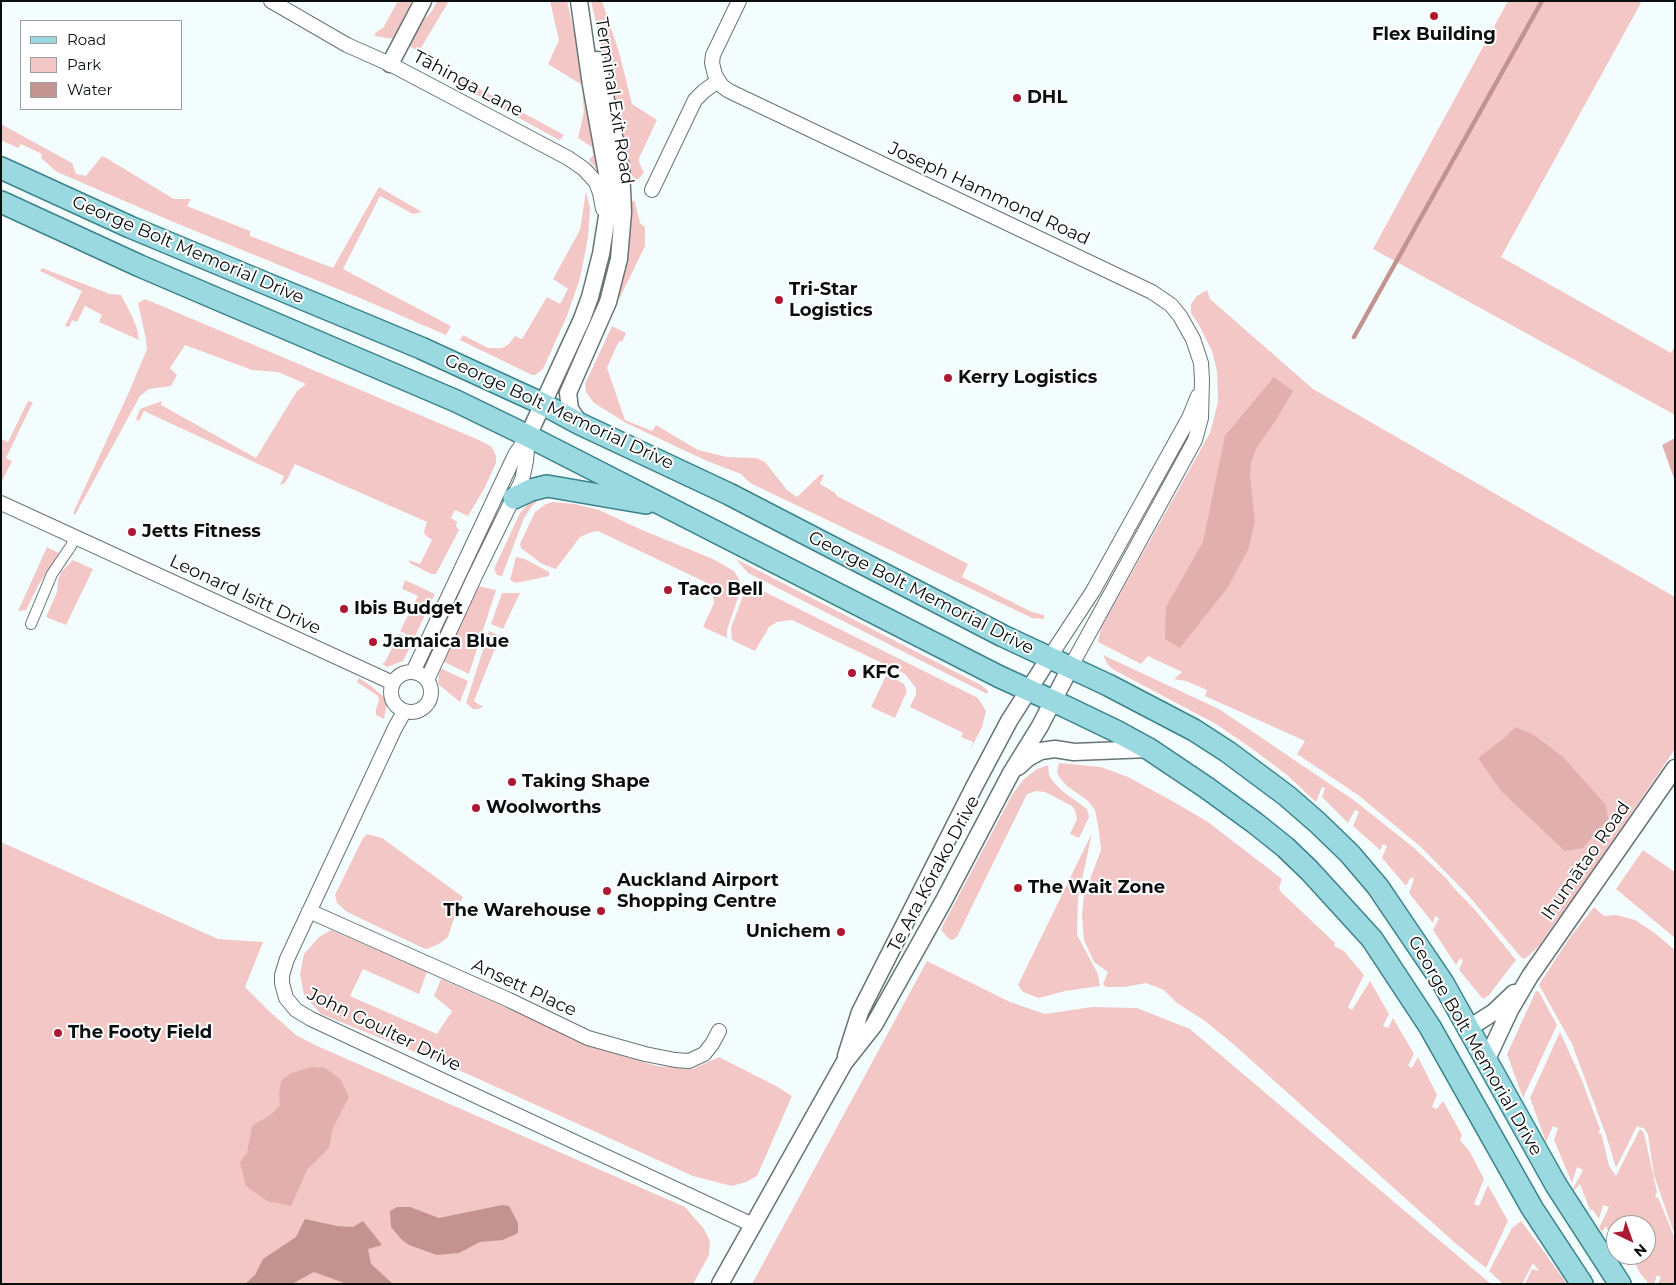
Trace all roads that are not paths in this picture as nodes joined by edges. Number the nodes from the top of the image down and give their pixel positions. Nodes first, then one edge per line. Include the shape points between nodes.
1 (270, 1) edge
2 (423, 1) edge
3 (580, 1) edge
4 (739, 1) edge
5 (390, 64) junction
6 (718, 81) junction
7 (1, 168) edge
8 (652, 190) dead end
9 (1, 202) edge
10 (604, 234) junction
11 (1202, 380) junction
12 (543, 404) junction
13 (580, 424) junction
14 (528, 436) junction
15 (514, 498) junction
16 (1, 503) edge
17 (668, 508) junction
18 (75, 537) junction
19 (31, 624) dead end
20 (1049, 658) junction
21 (1070, 668) junction
22 (413, 672) junction
23 (427, 680) junction
24 (393, 683) junction
25 (1029, 690) junction
26 (1054, 701) junction
27 (404, 712) junction
28 (1149, 749) junction
29 (1675, 768) edge
30 (1011, 773) junction
31 (309, 911) junction
32 (1530, 976) junction
33 (1469, 1028) junction
34 (719, 1030) dead end
35 (1487, 1059) junction
36 (844, 1063) junction
37 (753, 1224) junction
38 (720, 1284) edge
39 (1582, 1284) edge
40 (1620, 1284) edge

1 - 5 street, Tāhinga Lane
2 - 5 street
3 - 10 street, Terminal Exit Road via 608,179
3 - 13 street, Terminal Exit Road via 616,140 624,203 612,288 568,393 570,409
4 - 6 street via 713,56 713,70
5 - 10 street, Tāhinga Lane via 584,169 596,182 600,193
6 - 8 street via 695,100
6 - 11 street, Joseph Hammond Road via 729,91 756,105 1152,292 1171,305 1187,326 1197,350
7 - 12 main road, George Bolt Memorial Drive via 130,227 421,348
9 - 14 main road, George Bolt Memorial Drive via 140,266 456,401
10 - 12 street, Terminal Exit Road via 590,298
11 - 20 street, Joseph Hammond Road via 1189,418 1093,591
11 - 21 street, Joseph Hammond Road via 1201,418 1195,440
12 - 13 main road, George Bolt Memorial Drive
12 - 14 street, Terminal Exit Road
13 - 20 main road, George Bolt Memorial Drive via 729,494
14 - 15 street via 524,473
14 - 17 main road, George Bolt Memorial Drive
14 - 22 street via 514,455
15 - 17 main road via 547,486
15 - 23 street
16 - 18 street, Leonard Isitt Drive
17 - 25 main road, George Bolt Memorial Drive
18 - 19 street via 52,574
18 - 24 street, Leonard Isitt Drive
20 - 21 main road, George Bolt Memorial Drive
20 - 25 street, Te Ara Kōrako Drive
21 - 26 street, Te Ara Kōrako Drive
21 - 33 main road, George Bolt Memorial Drive via 1208,739 1256,772 1318,823 1378,887
22 - 23 street
22 - 24 street via 402,674
23 - 27 street via 431,690 429,702 421,710
24 - 27 street via 392,700
25 - 26 main road, George Bolt Memorial Drive
25 - 36 street, Te Ara Kōrako Drive via 1009,720 860,1012
26 - 28 main road, George Bolt Memorial Drive
26 - 30 street, Te Ara Kōrako Drive
27 - 31 street, John Goulter Drive
28 - 30 street via 1041,752 1028,758
28 - 39 main road, George Bolt Memorial Drive via 1216,794 1285,847 1372,939 1430,1027 1527,1200
29 - 32 street, Ihumātao Road
30 - 36 street, Te Ara Kōrako Drive via 874,1025
31 - 34 street, Ansett Place via 588,1038 645,1054 689,1061 704,1054
31 - 37 street, John Goulter Drive via 282,975 286,998 296,1010
32 - 33 street, Ihumātao Road via 1505,1003
32 - 35 street, Ihumātao Road
33 - 35 main road, George Bolt Memorial Drive
35 - 40 main road, George Bolt Memorial Drive via 1556,1185
36 - 37 street, Te Ara Kōrako Drive
37 - 38 street, Te Ara Kōrako Drive

